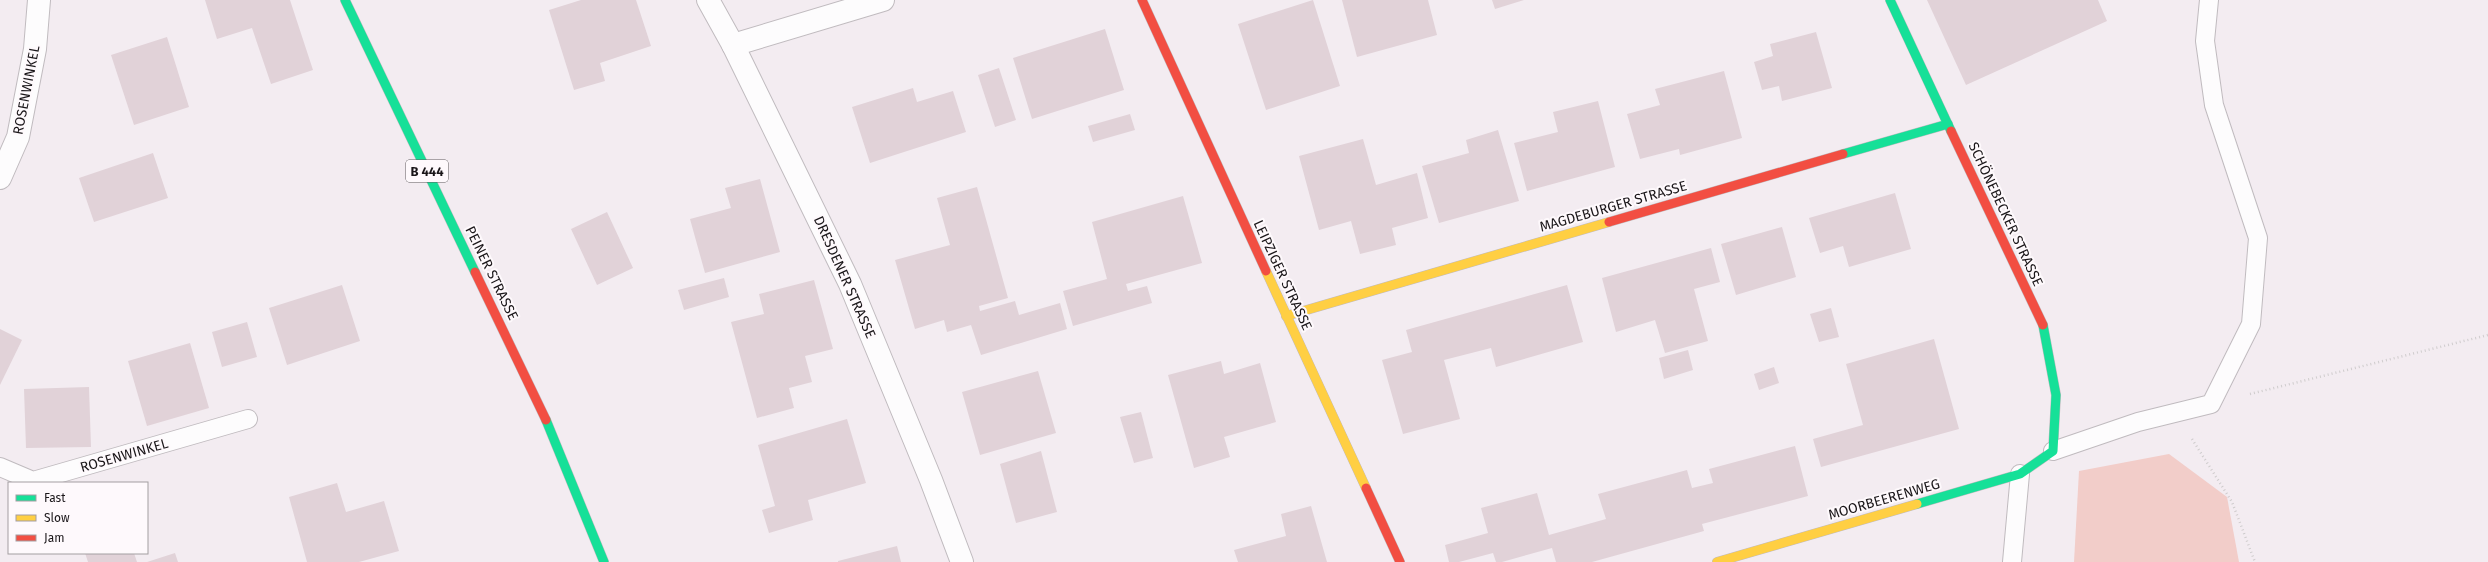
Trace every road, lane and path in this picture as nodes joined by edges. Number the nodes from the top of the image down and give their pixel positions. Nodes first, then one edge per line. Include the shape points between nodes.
1 (39, 0) edge
2 (345, 0) edge
3 (708, 0) edge
4 (882, 0) edge
5 (1142, 0) edge
6 (1890, 0) edge
7 (2209, 0) edge
8 (733, 44) junction
9 (1948, 124) junction
10 (0, 178) edge
11 (1286, 316) junction
12 (2488, 335) edge
13 (2211, 404) junction
14 (2176, 413) junction
15 (248, 419) dead end
16 (2053, 451) junction
17 (0, 467) edge
18 (2020, 474) junction
19 (604, 562) edge
20 (962, 562) edge
21 (1400, 562) edge
22 (1717, 562) edge
23 (2012, 562) edge
24 (2255, 562) edge

1 - 10 street, ROSENWINKEL via 35,49 18,137
2 - 19 street, PEINER STRASSE / B 444 via 550,428
3 - 8 street, DRESDENER STRASSE
4 - 8 street
5 - 11 street, LEIPZIGER STRASSE
6 - 9 street, SCHÖNEBECKER STRASSE
7 - 13 lane via 2205,41 2214,105 2258,238 2251,324
8 - 20 street, DRESDENER STRASSE via 850,284
9 - 11 street, MAGDEBURGER STRASSE
9 - 16 street, SCHÖNEBECKER STRASSE via 2044,328 2056,394
11 - 21 street, LEIPZIGER STRASSE
12 - 13 path
13 - 14 lane
14 - 16 lane via 2138,422
14 - 24 path via 2232,502
15 - 17 lane, ROSENWINKEL via 33,481
16 - 18 street, MOORBEERENWEG
18 - 22 street, MOORBEERENWEG
18 - 23 lane

